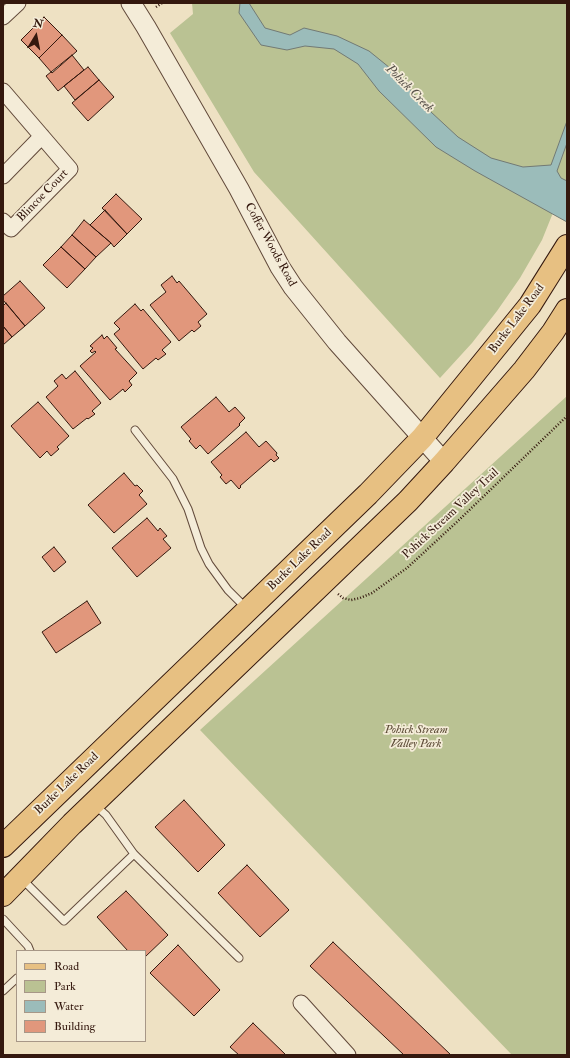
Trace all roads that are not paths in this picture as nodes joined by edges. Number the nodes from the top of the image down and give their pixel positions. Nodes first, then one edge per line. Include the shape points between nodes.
1 (18, 3) edge
2 (131, 3) edge
3 (3, 17) edge
4 (3, 91) edge
5 (42, 136) junction
6 (3, 176) edge
7 (3, 221) edge
8 (567, 246) edge
9 (567, 310) edge
10 (135, 430) dead end
11 (422, 438) junction
12 (444, 462) junction
13 (248, 610) junction
14 (94, 804) junction
15 (3, 846) edge
16 (134, 854) junction
17 (20, 877) junction
18 (3, 895) edge
19 (3, 919) edge
20 (30, 950) edge
21 (239, 958) dead end
22 (16, 979) edge
23 (3, 991) edge
24 (300, 1003) dead end
25 (348, 1055) edge

1 - 3 street
2 - 11 street, Coffer Woods Road via 235,182 292,287
4 - 5 street, Blincoe Court
5 - 6 street
5 - 7 street, Blincoe Court via 70,169 11,229
8 - 11 main road, Burke Lake Road via 530,305
9 - 12 main road via 524,370
10 - 13 lane via 173,479 188,509 209,564 228,590
11 - 12 street, Coffer Woods Road
11 - 13 main road, Burke Lake Road
12 - 14 main road via 403,505
13 - 15 main road, Burke Lake Road
14 - 16 lane
14 - 17 main road
16 - 17 lane via 64,921
16 - 21 lane
17 - 18 main road
19 - 20 lane
22 - 23 lane
24 - 25 street

